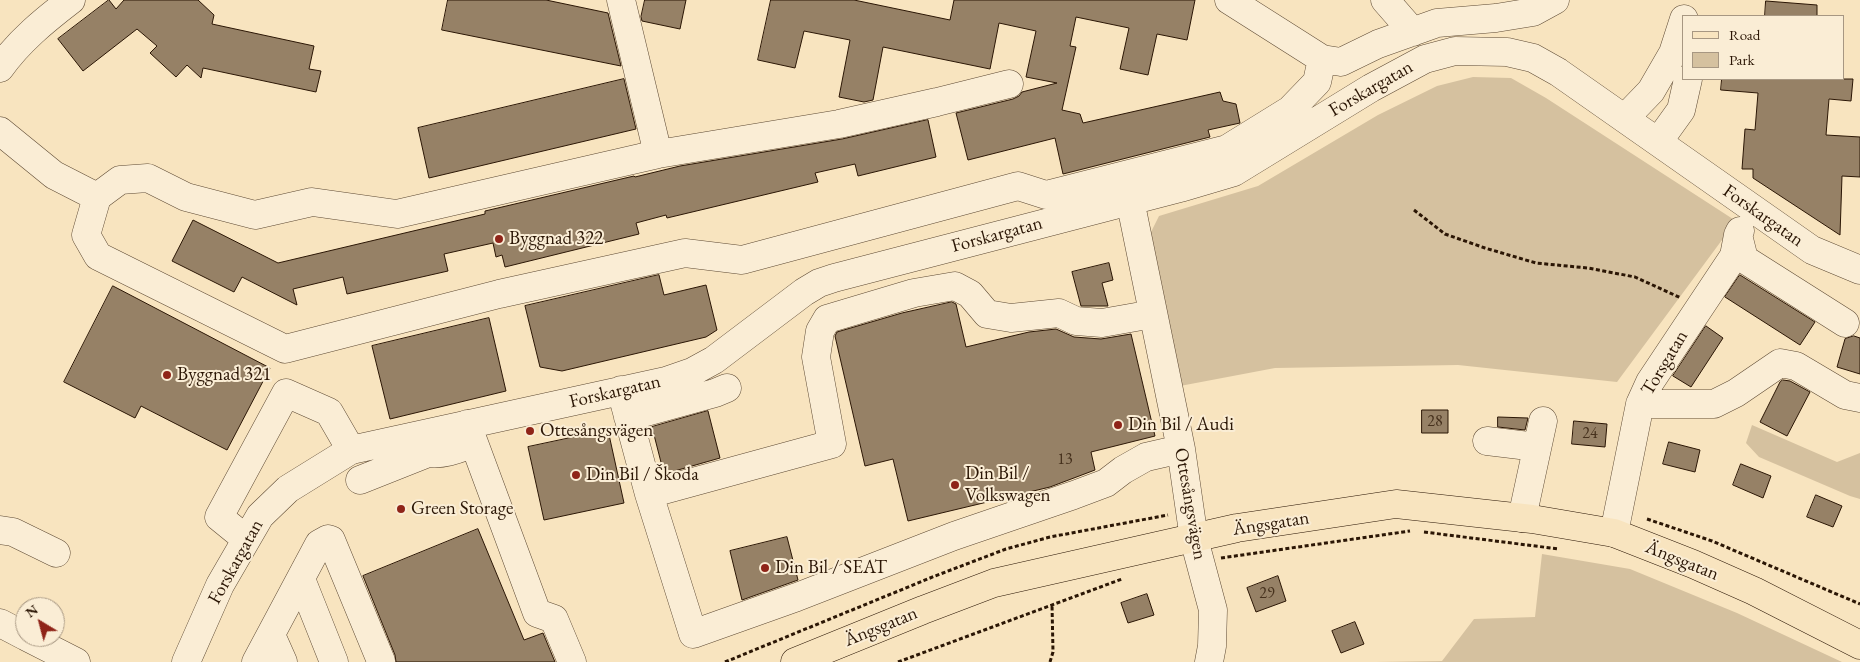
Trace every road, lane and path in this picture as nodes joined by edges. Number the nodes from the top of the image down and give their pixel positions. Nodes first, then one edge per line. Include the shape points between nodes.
1 (71, 0) edge
2 (621, 0) edge
3 (1229, 0) edge
4 (1386, 0) edge
5 (1555, 0) edge
6 (1682, 24) edge
7 (1413, 32) junction
8 (1322, 59) junction
9 (0, 68) edge
10 (1688, 80) edge
11 (1009, 84) dead end
12 (1624, 118) junction
13 (0, 131) edge
14 (1658, 142) junction
15 (658, 154) junction
16 (98, 197) junction
17 (1130, 200) junction
18 (1414, 210) dead end
19 (1754, 210) junction
20 (1738, 235) junction
21 (1860, 270) edge
22 (1704, 303) junction
23 (1153, 314) junction
24 (1844, 323) dead end
25 (727, 388) dead end
26 (621, 390) junction
27 (1860, 398) edge
28 (1640, 404) junction
29 (628, 417) junction
30 (470, 434) junction
31 (1486, 441) dead end
32 (1181, 448) junction
33 (351, 450) junction
34 (360, 480) dead end
35 (649, 494) junction
36 (1522, 518) junction
37 (0, 529) edge
38 (1614, 533) junction
39 (246, 539) junction
40 (1194, 539) junction
41 (1560, 549) dead end
42 (56, 553) dead end
43 (1243, 555) dead end
44 (1128, 578) dead end
45 (301, 579) junction
46 (1754, 591) junction
47 (1052, 604) junction
48 (0, 624) edge
49 (1860, 630) edge
50 (15, 632) edge
51 (271, 635) junction
52 (1860, 645) edge
53 (46, 647) edge
54 (381, 661) edge
55 (76, 662) edge
56 (186, 662) edge
57 (256, 662) edge
58 (283, 662) edge
59 (334, 662) edge
60 (572, 662) edge
61 (795, 662) edge
62 (898, 662) edge
63 (1050, 662) edge
64 (1209, 662) edge

1 - 9 street via 12,52
2 - 15 street
3 - 8 street
4 - 7 street
5 - 7 street via 1533,12 1437,23
6 - 12 street via 1673,53 1651,91
7 - 8 street via 1341,62
8 - 16 street via 1317,82 1290,110 1227,149 1046,195 1018,186 742,260 685,253 499,294 285,349 98,256 86,235
10 - 14 street via 1681,110
11 - 15 street via 839,124
12 - 14 street, Forskargatan
12 - 17 street, Forskargatan via 1533,58 1507,52 1454,51 1425,59 1371,88 1234,172
13 - 16 street via 54,175
14 - 19 street, Forskargatan
15 - 16 street via 396,214 312,202 256,215 186,197 148,178 120,180
17 - 23 street, Ottesångsvägen
17 - 26 street, Forskargatan via 819,283 714,360 692,372
18 - 22 path via 1446,234 1485,248 1536,263 1635,277 1679,298
19 - 20 street, Torsgatan
19 - 21 street, Forskargatan via 1812,250
20 - 22 street, Torsgatan via 1734,256
20 - 24 street via 1744,259
22 - 28 street, Torsgatan via 1650,382
23 - 32 street, Ottesångsvägen
23 - 35 street via 1102,323 1076,321 1059,313 1011,318 987,314 970,294 955,286 914,293 827,319 820,330 816,357 832,444
25 - 29 street
26 - 29 street
26 - 30 street, Forskargatan
27 - 28 street via 1845,395 1796,366 1780,363 1714,404
28 - 38 street, Torsgatan
29 - 35 street
30 - 33 street, Forskargatan
30 - 34 street via 448,453 428,453
30 - 60 street via 537,613 554,619
31 - 36 street via 1540,434
32 - 35 street via 1146,457 1106,483 693,634
32 - 40 street, Ottesångsvägen
33 - 39 street, Forskargatan via 288,489 260,516
33 - 39 street via 330,412 286,393 219,517
36 - 38 main road, Ängsgatan
36 - 40 main road, Ängsgatan via 1396,504 1238,528
37 - 42 street
38 - 46 main road, Ängsgatan
39 - 56 street, Forskargatan via 220,585
40 - 61 main road, Ängsgatan via 994,583
40 - 64 street, Ottesångsvägen via 1213,610
41 - 43 path via 1407,530
44 - 47 path
45 - 51 street
45 - 54 street via 319,544 331,540
45 - 59 street
46 - 49 main road, Ängsgatan
46 - 52 main road, Ängsgatan
47 - 62 path
47 - 63 path via 1053,652
48 - 50 street
51 - 57 street
51 - 58 street
53 - 55 street

